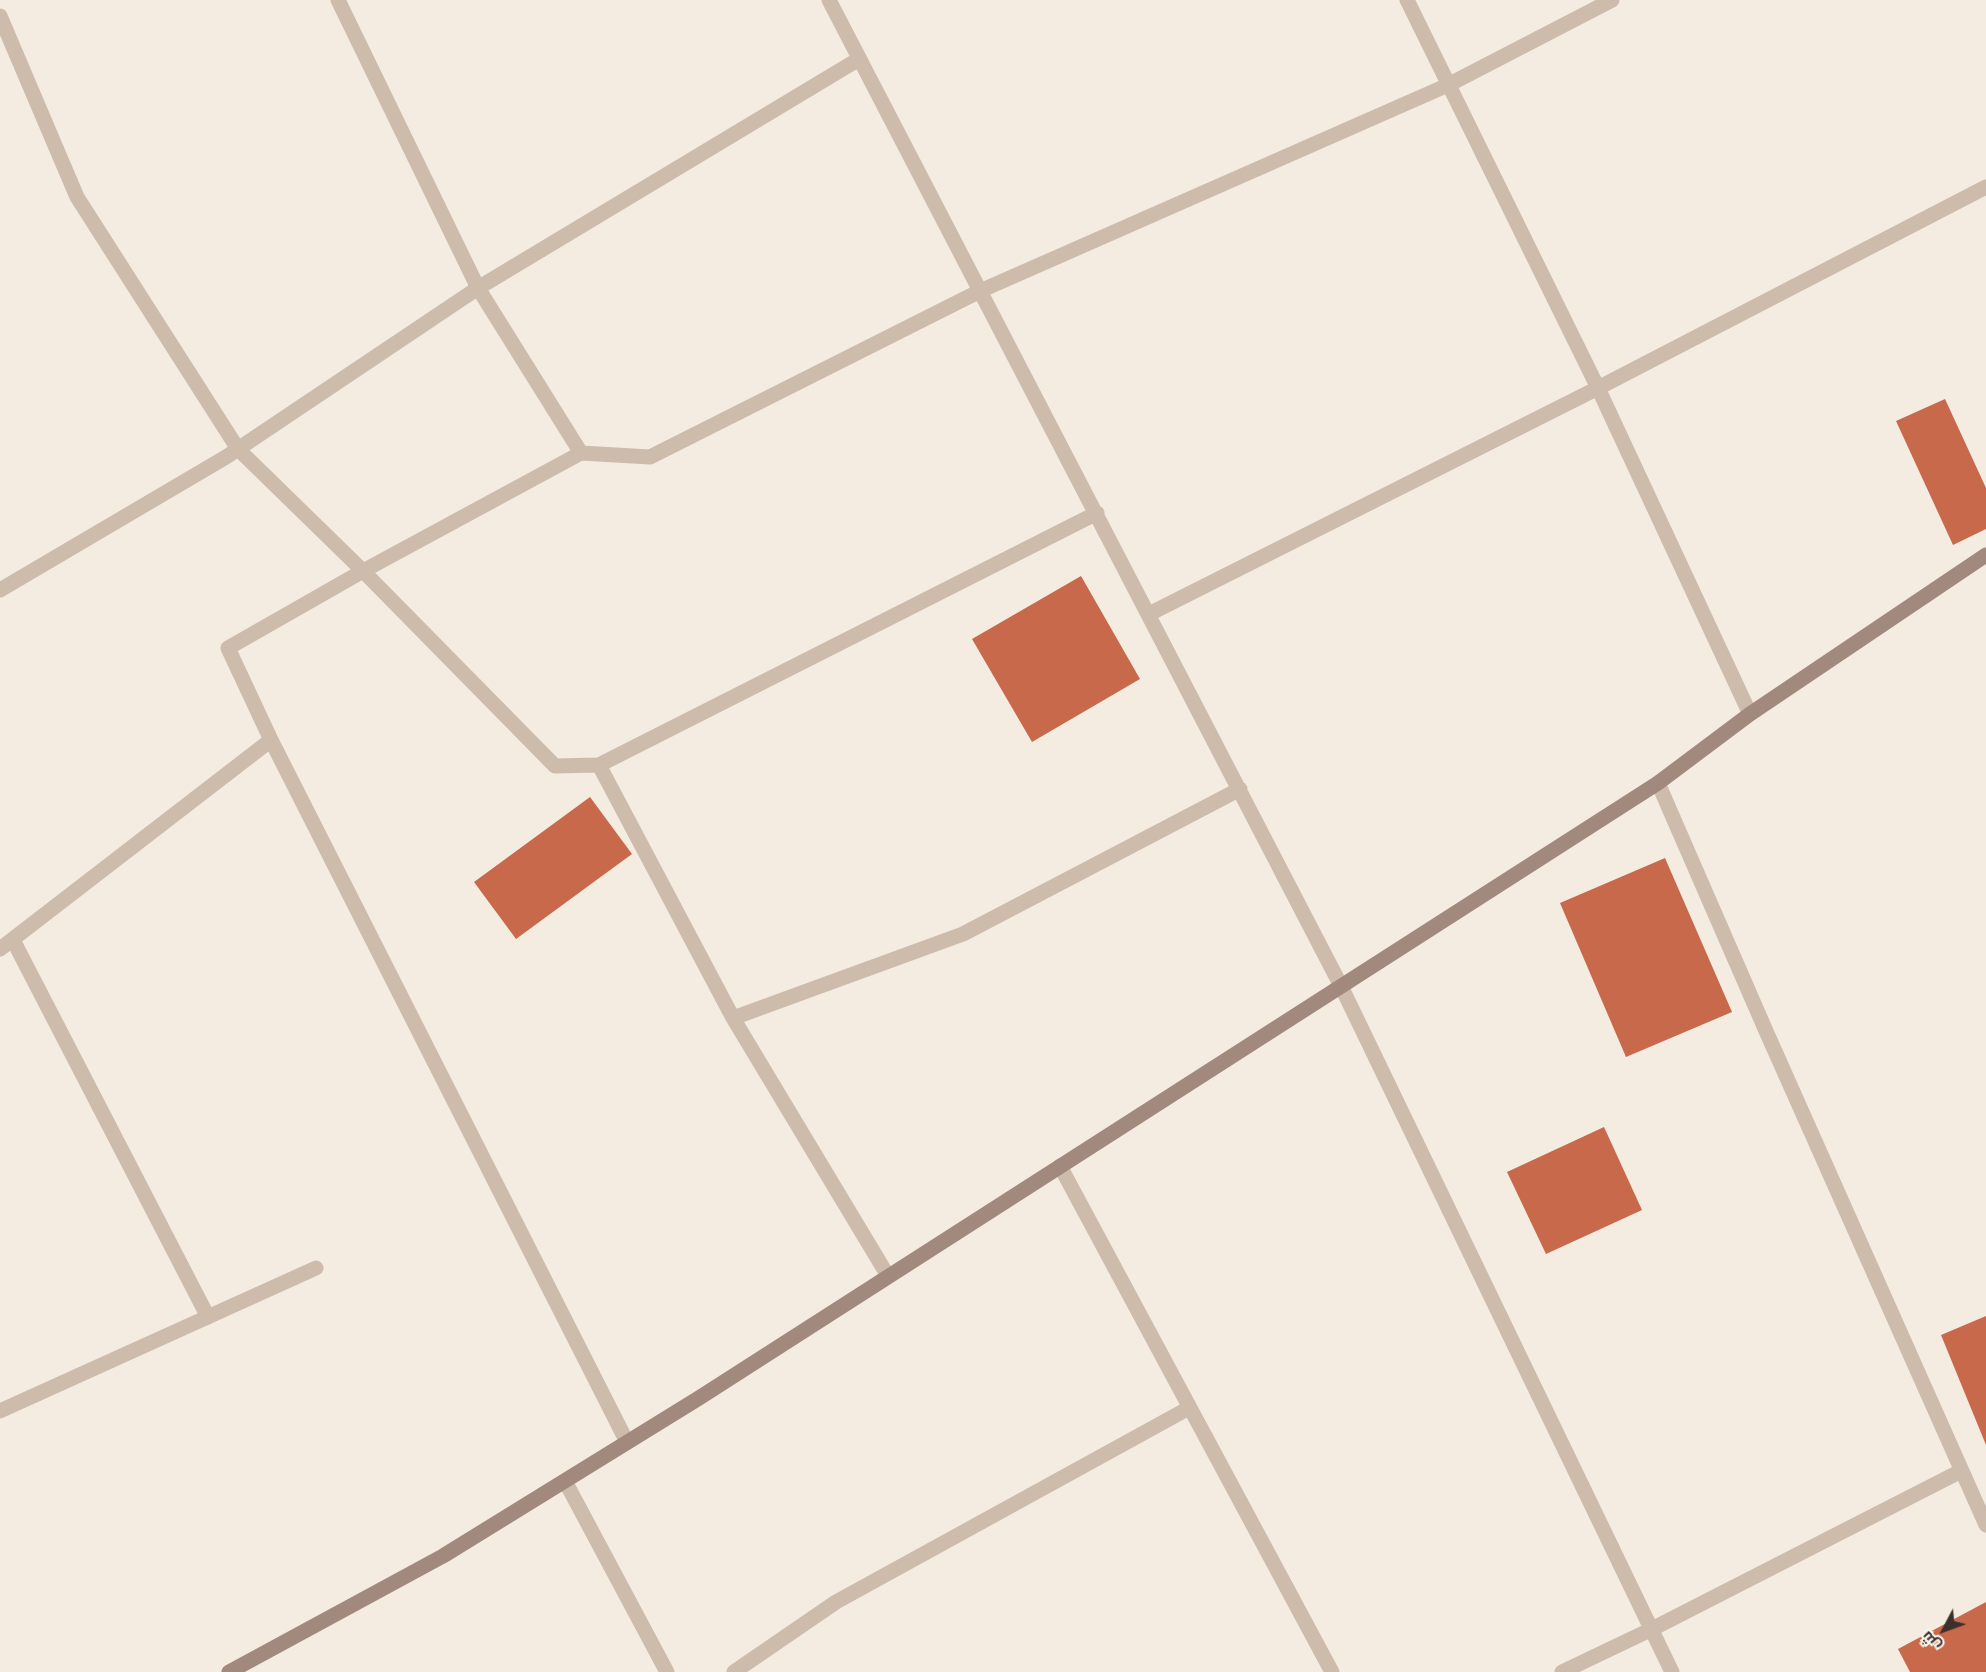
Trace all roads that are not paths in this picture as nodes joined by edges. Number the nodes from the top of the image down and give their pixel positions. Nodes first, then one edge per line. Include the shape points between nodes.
1 (338, 0) edge
2 (1407, 0) edge
3 (1612, 0) edge
4 (835, 3) edge
5 (0, 16) edge
6 (859, 59) junction
7 (1448, 85) junction
8 (1986, 187) edge
9 (478, 288) junction
10 (980, 291) junction
11 (1598, 388) junction
12 (238, 449) junction
13 (580, 453) junction
14 (1097, 513) junction
15 (1986, 555) edge
16 (363, 571) junction
17 (0, 590) edge
18 (1149, 614) junction
19 (1750, 714) junction
20 (271, 740) junction
21 (599, 765) junction
22 (1658, 783) junction
23 (1240, 789) junction
24 (13, 940) junction
25 (0, 949) edge
26 (1341, 986) junction
27 (733, 1018) junction
28 (1060, 1166) junction
29 (316, 1268) dead end
30 (888, 1276) junction
31 (208, 1317) junction
32 (1190, 1408) junction
33 (0, 1411) edge
34 (627, 1442) junction
35 (1961, 1471) junction
36 (565, 1480) junction
37 (1986, 1525) edge
38 (1650, 1630) junction
39 (229, 1672) edge
40 (667, 1672) edge
41 (734, 1672) edge
42 (1332, 1672) edge
43 (1562, 1672) edge
44 (1672, 1672) edge

1 - 9 street
2 - 7 street
3 - 7 street
4 - 6 street
5 - 12 street via 77,197
6 - 9 street
6 - 10 street
7 - 10 street
7 - 11 street
8 - 11 street
9 - 12 street
9 - 13 street
10 - 13 street via 650,457
10 - 14 street
11 - 18 street
11 - 19 street
12 - 16 street
12 - 17 street
13 - 16 street
14 - 18 street
14 - 21 street
15 - 19 street
16 - 20 street via 228,648
16 - 21 street via 555,766
18 - 23 street
19 - 22 street
20 - 24 street
20 - 34 street
21 - 27 street
22 - 26 street
22 - 35 street
23 - 26 street
23 - 27 street via 963,934
24 - 25 street
24 - 31 street
26 - 28 street
26 - 38 street
27 - 30 street
28 - 30 street
28 - 32 street
29 - 31 street
30 - 34 street
31 - 33 street
32 - 41 street via 836,1602
32 - 42 street
34 - 36 street
35 - 37 street
35 - 38 street
36 - 39 street via 443,1556
36 - 40 street
38 - 43 street
38 - 44 street

